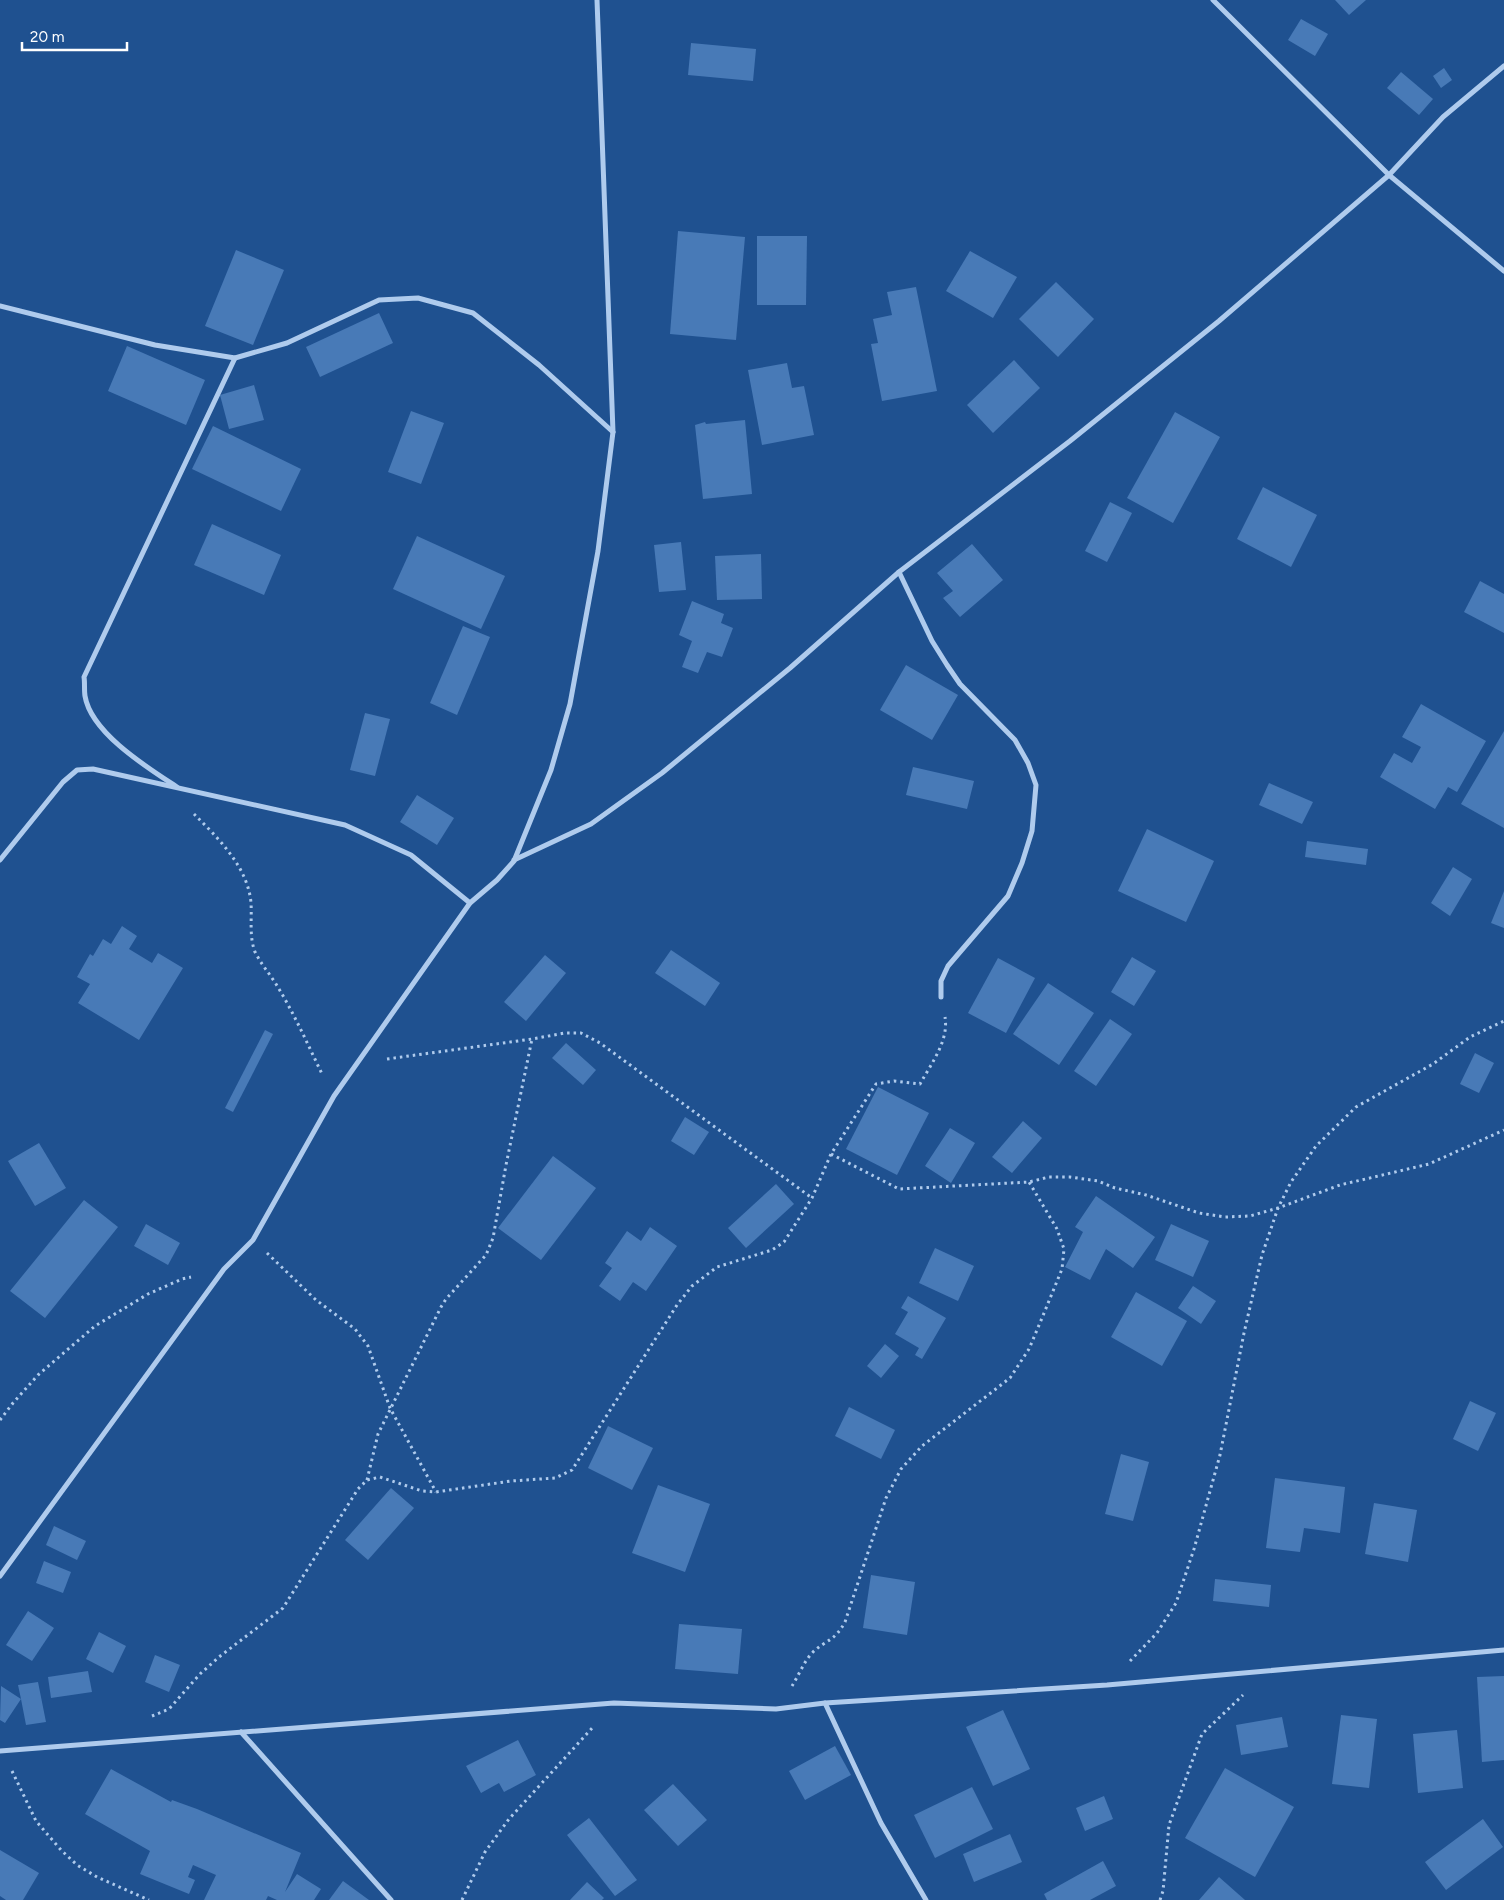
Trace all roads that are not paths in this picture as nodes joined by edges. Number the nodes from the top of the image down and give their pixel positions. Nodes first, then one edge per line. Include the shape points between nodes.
1 (597, 0) edge
2 (1213, 0) edge
3 (1504, 66) edge
4 (1389, 175) junction
5 (1504, 271) edge
6 (0, 306) edge
7 (236, 358) junction
8 (613, 432) junction
9 (899, 572) junction
10 (179, 788) junction
11 (0, 860) edge
12 (514, 861) junction
13 (470, 903) junction
14 (941, 997) road end
15 (0, 1576) edge
16 (1504, 1650) edge
17 (825, 1703) junction
18 (241, 1732) junction
19 (1, 1750) edge
20 (391, 1900) edge
21 (926, 1900) edge

1 - 8 street
2 - 4 street
3 - 4 street via 1443,117
4 - 5 street
4 - 9 street via 1219,321
6 - 7 street via 155,345
7 - 8 street via 287,343 379,300 418,298 473,313 539,365
7 - 10 street via 84,677 85,698 95,720 117,744
8 - 12 street via 598,551 570,704 551,770
9 - 12 street via 790,668 662,773 591,824
9 - 14 street via 947,665 960,684 1015,740 1036,785 1032,831 1008,896 948,966 941,981
10 - 11 street via 93,770 77,770 63,782
10 - 13 street via 345,825 411,854
12 - 13 street
13 - 15 street via 334,1096 253,1240 224,1270
16 - 17 street via 1107,1685
17 - 18 street via 776,1709 614,1703
17 - 21 street via 881,1823
18 - 19 street
18 - 20 street

